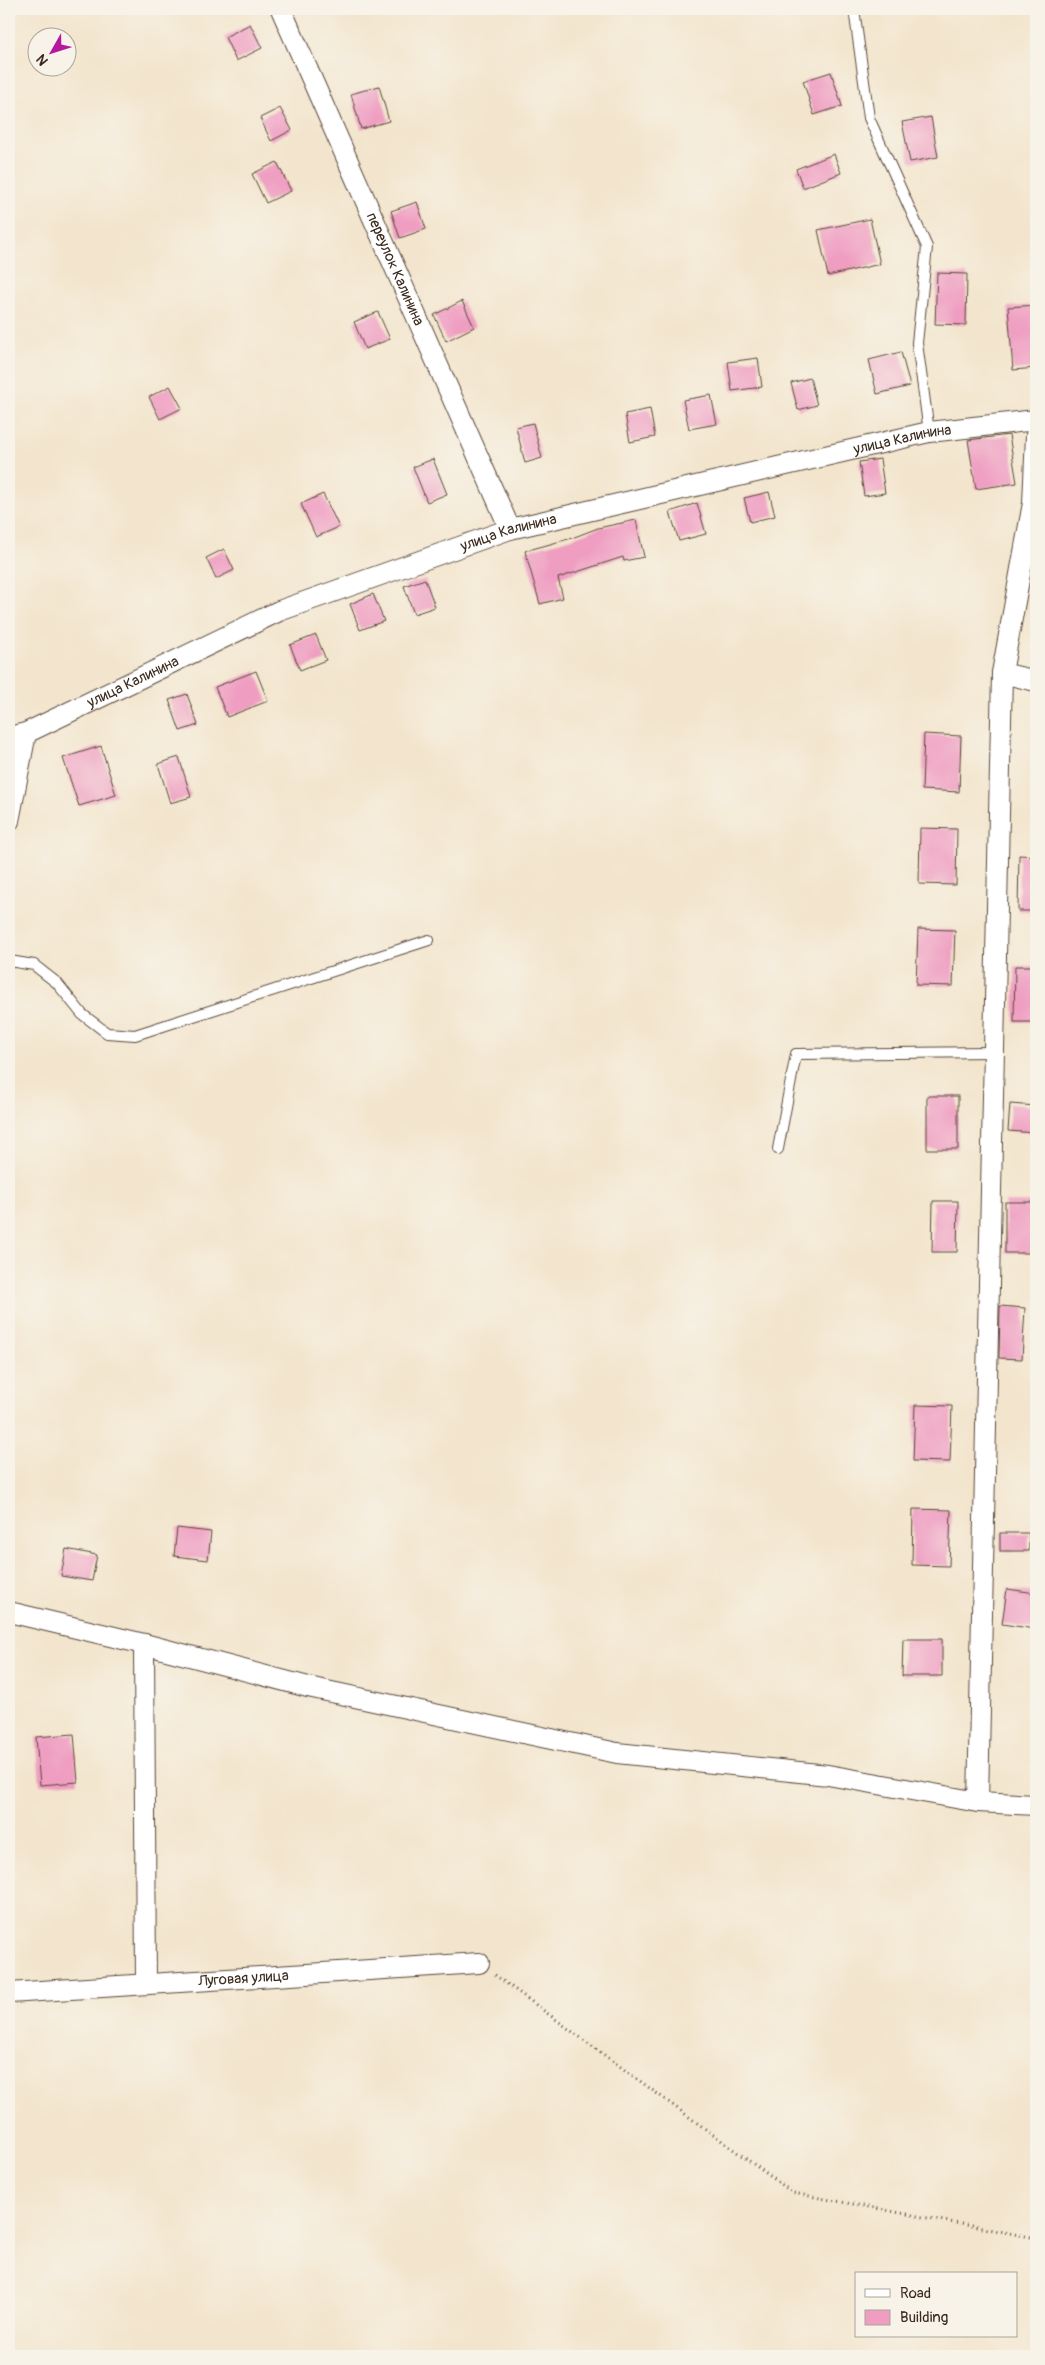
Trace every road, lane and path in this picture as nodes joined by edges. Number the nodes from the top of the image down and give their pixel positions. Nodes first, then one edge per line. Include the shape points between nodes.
1 (281, 9) edge
2 (854, 9) edge
3 (1036, 420) edge
4 (929, 432) junction
5 (1036, 435) edge
6 (510, 529) junction
7 (1002, 673) junction
8 (1036, 681) edge
9 (17, 735) edge
10 (9, 821) edge
11 (429, 940) dead end
12 (9, 961) edge
13 (994, 1052) junction
14 (778, 1149) dead end
15 (9, 1612) edge
16 (144, 1644) junction
17 (978, 1802) junction
18 (1036, 1806) edge
19 (479, 1963) joint
20 (146, 1984) junction
21 (9, 1993) edge
22 (1036, 2238) edge

1 - 6 street, переулок Калинина
2 - 4 lane via 869,118 927,248 917,343
3 - 4 street, улица Калинина
4 - 6 street, улица Калинина
5 - 7 street via 1032,503
6 - 9 street, улица Калинина via 279,611
7 - 8 street
7 - 13 street
9 - 10 street
11 - 12 lane via 135,1035 107,1033 82,1014 57,983 34,965
13 - 14 lane via 796,1054
13 - 17 street
15 - 16 street
16 - 17 street via 308,1687 617,1752 828,1775
16 - 20 street
17 - 18 street
19 - 20 street, Луговая улица
19 - 22 path via 793,2193
20 - 21 street, Луговая улица

